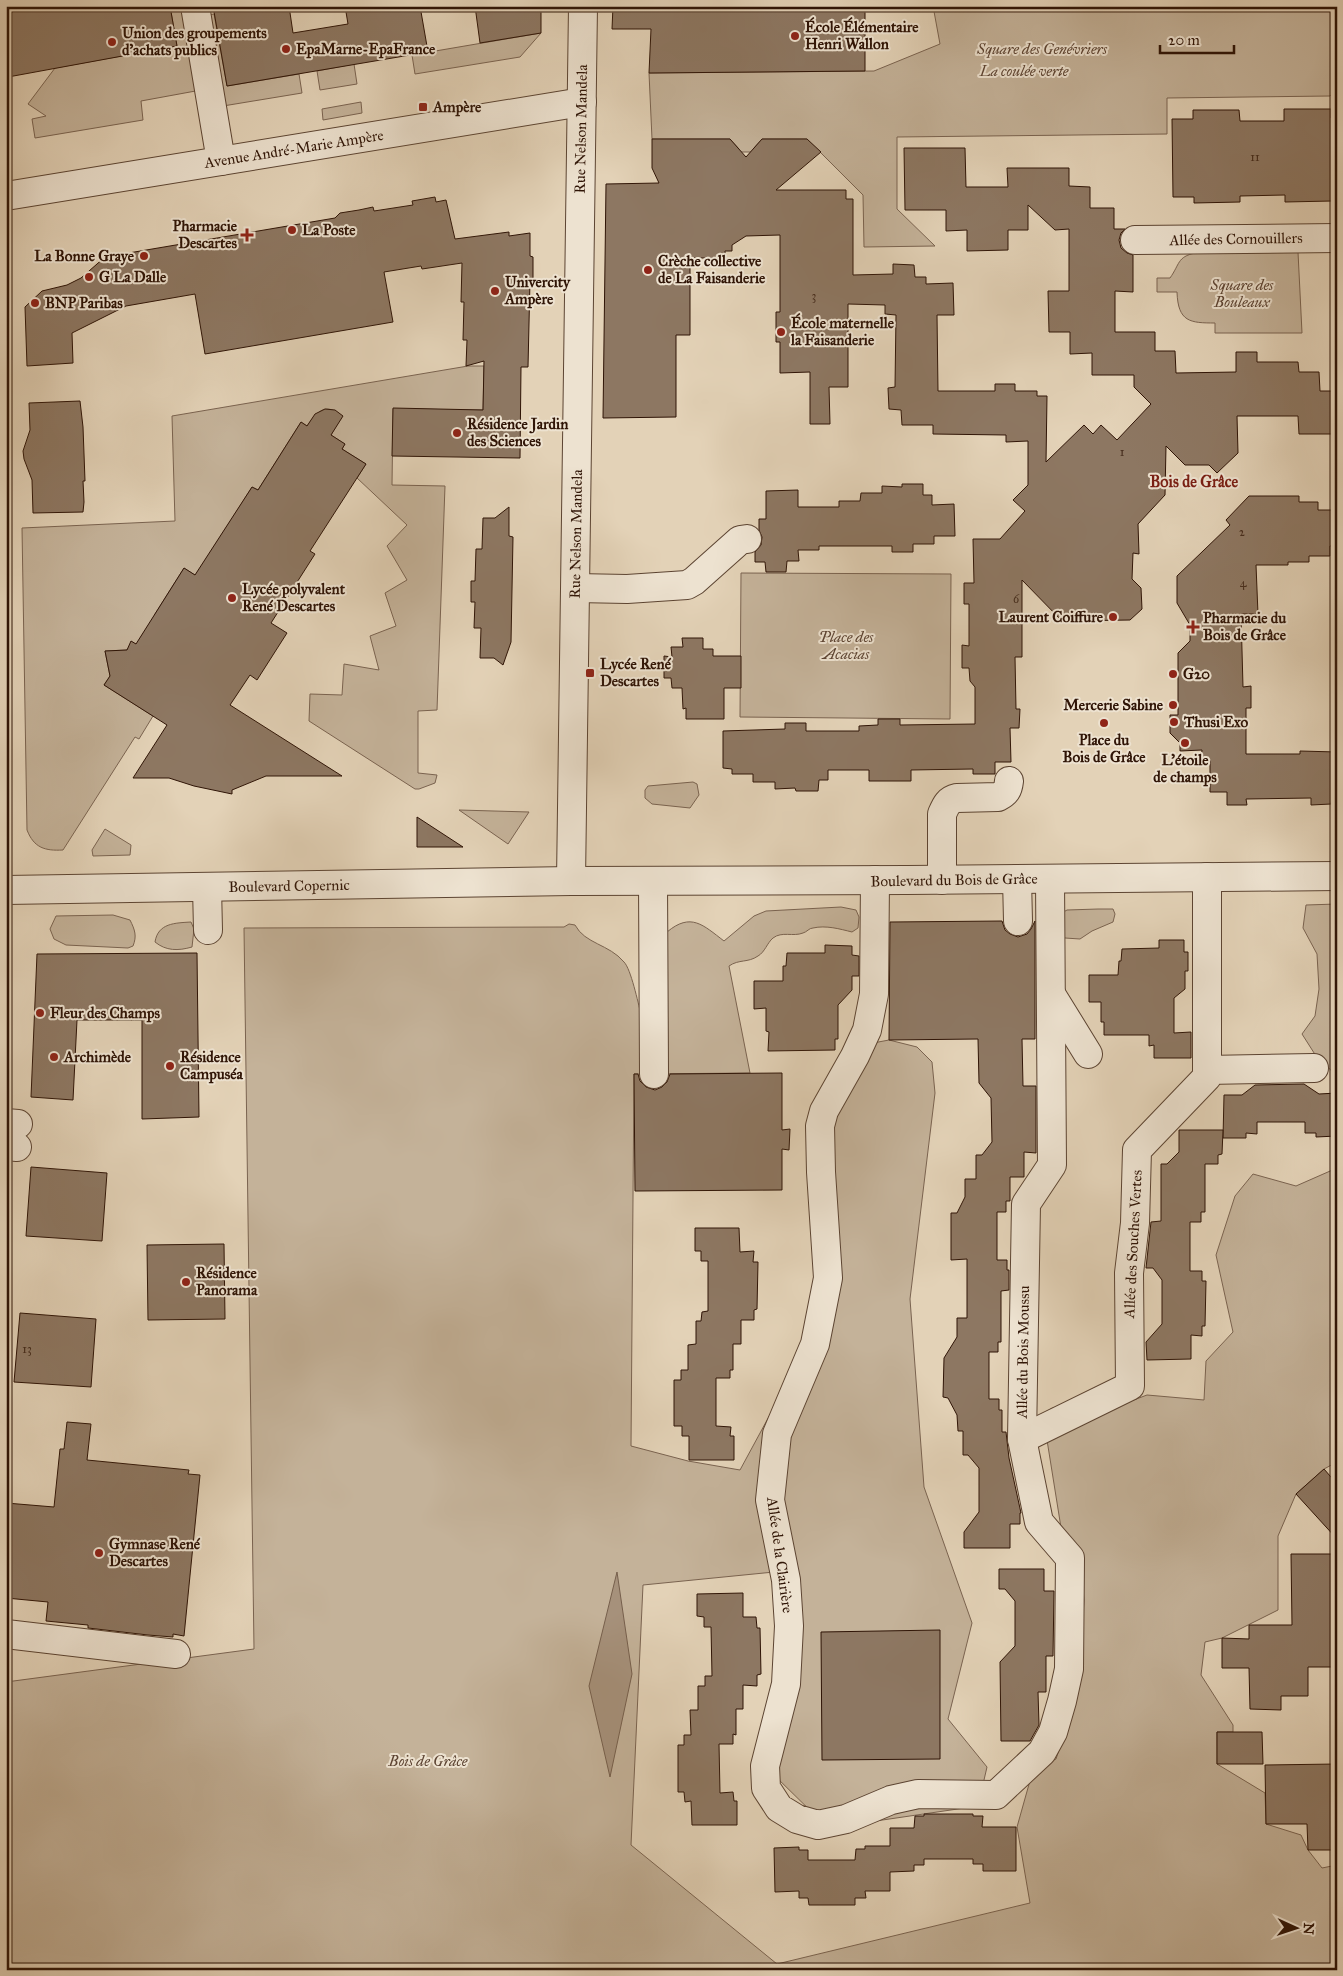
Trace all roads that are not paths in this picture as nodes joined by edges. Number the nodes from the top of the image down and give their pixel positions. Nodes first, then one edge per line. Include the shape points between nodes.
1 (195, 6) edge
2 (583, 6) edge
3 (582, 102) junction
4 (221, 161) junction
5 (6, 196) edge
6 (1337, 238) edge
7 (1135, 240) dead end
8 (747, 539) dead end
9 (576, 588) junction
10 (1009, 781) dead end
11 (1337, 876) edge
12 (1206, 877) junction
13 (1018, 879) junction
14 (1050, 879) junction
15 (875, 880) junction
16 (942, 880) junction
17 (571, 881) junction
18 (653, 881) junction
19 (207, 887) junction
20 (6, 890) edge
21 (1018, 921) dead end
22 (208, 930) dead end
23 (1052, 1008) junction
24 (1088, 1054) dead end
25 (1314, 1068) dead end
26 (1207, 1070) junction
27 (654, 1074) dead end
28 (1022, 1439) junction
29 (6, 1634) edge
30 (176, 1654) dead end
31 (996, 1795) joint

1 - 4 street
2 - 3 street, Rue Nelson Mandela
3 - 4 street, Avenue André-Marie Ampère
3 - 9 street, Rue Nelson Mandela
4 - 5 street, Avenue André-Marie Ampère
6 - 7 street, Allée des Cornouillers
8 - 9 street via 740,540 687,585
9 - 17 street, Rue Nelson Mandela
10 - 16 street via 1008,790 998,797 950,799 942,814
11 - 12 street, Boulevard du Bois de Grâce
12 - 14 street, Boulevard du Bois de Grâce
12 - 26 street
13 - 14 street, Boulevard du Bois de Grâce
13 - 16 street, Boulevard du Bois de Grâce
13 - 21 street
14 - 23 street, Allée du Bois Moussu
15 - 16 street, Boulevard du Bois de Grâce
15 - 18 street, Boulevard du Bois de Grâce
15 - 31 street, Allée de la Clairière via 874,994 867,1030 824,1111 820,1126 828,1278 815,1344 777,1434 770,1500 786,1580 789,1626 786,1684 765,1766 766,1788 779,1808 797,1819 818,1825 846,1819 891,1800 918,1794
17 - 18 street, Boulevard du Bois de Grâce
17 - 19 street, Boulevard Copernic
18 - 27 street
19 - 20 street, Boulevard Copernic
19 - 22 street
23 - 24 street
23 - 28 street, Allée du Bois Moussu via 1052,1166 1026,1204
25 - 26 street
26 - 28 street, Allée des Souches Vertes via 1207,1077 1137,1150 1136,1222 1129,1273 1130,1386
28 - 31 street, Allée du Bois Moussu via 1039,1522 1070,1558 1068,1669 1053,1732 1042,1752
29 - 30 street

